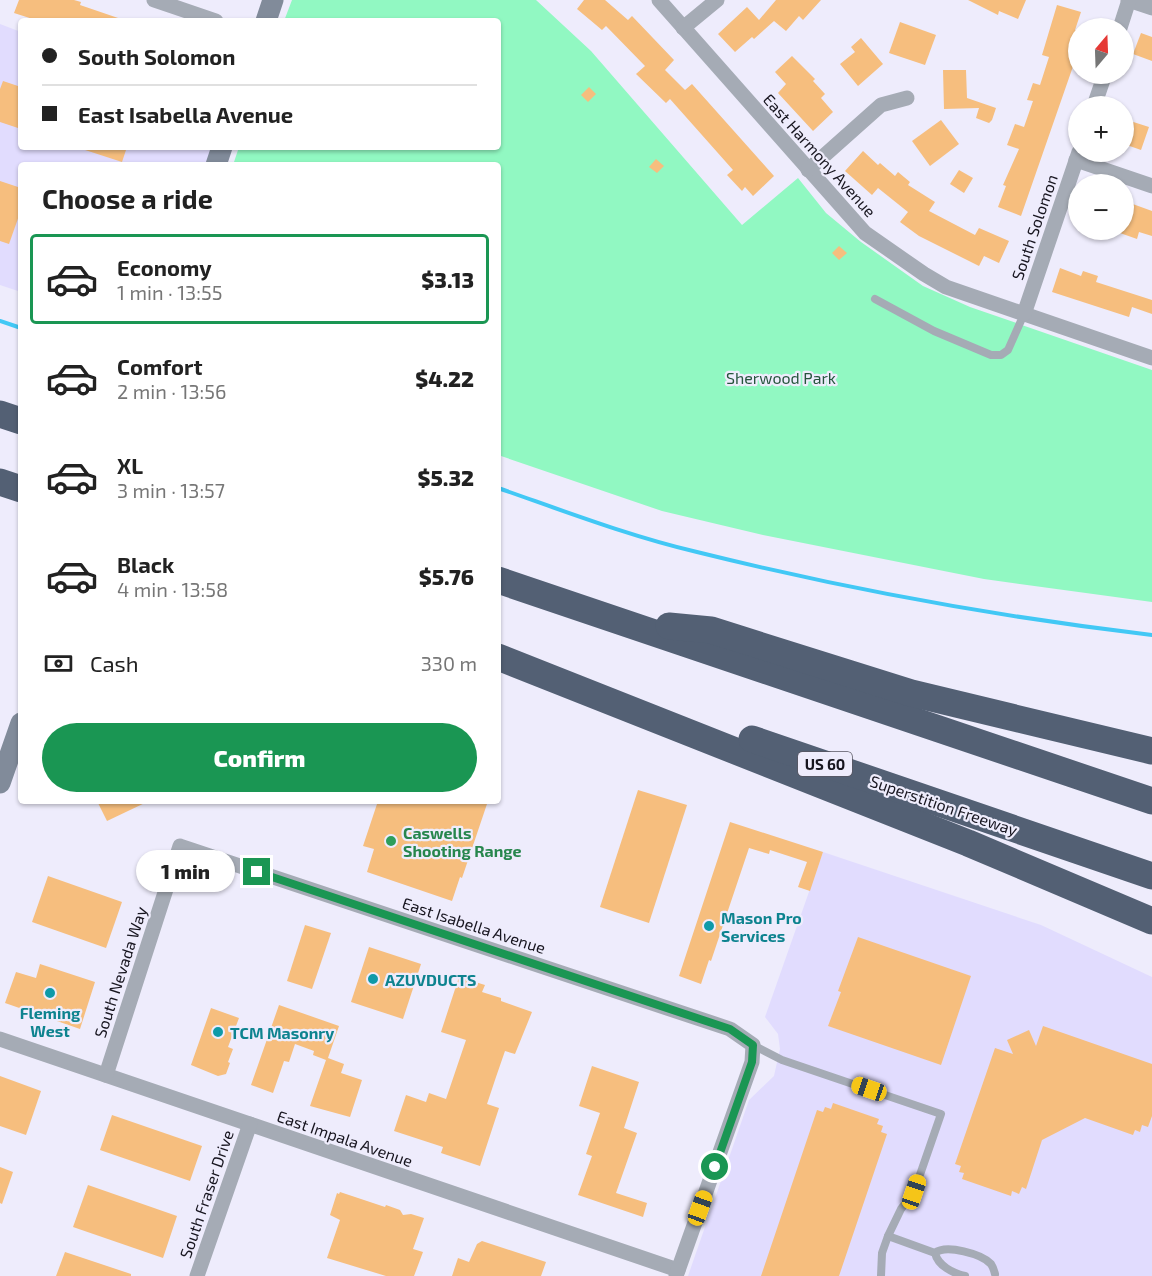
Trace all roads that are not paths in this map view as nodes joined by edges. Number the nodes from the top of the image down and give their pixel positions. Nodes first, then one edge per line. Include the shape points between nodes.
1 (273, 0) edge
2 (659, 0) edge
3 (717, 0) edge
4 (1129, 0) edge
5 (164, 2) edge
6 (1152, 8) edge
7 (208, 18) edge
8 (267, 18) edge
9 (1123, 18) edge
10 (683, 28) junction
11 (907, 98) dead end
12 (1075, 162) edge
13 (1092, 162) edge
14 (808, 170) junction
15 (1152, 186) edge
16 (874, 299) dead end
17 (1024, 314) junction
18 (1152, 358) edge
19 (0, 414) edge
20 (18, 420) edge
21 (0, 482) edge
22 (18, 488) edge
23 (501, 581) edge
24 (626, 622) junction
25 (501, 655) edge
26 (501, 655) edge
27 (18, 732) edge
28 (1152, 752) edge
29 (0, 783) edge
30 (1152, 801) edge
31 (180, 846) joint
32 (1152, 876) edge
33 (1152, 921) edge
34 (0, 1040) edge
35 (753, 1045) junction
36 (106, 1075) junction
37 (250, 1124) junction
38 (888, 1236) junction
39 (935, 1253) junction
40 (677, 1273) edge
41 (996, 1275) edge
42 (197, 1276) edge
43 (881, 1276) edge
44 (965, 1276) edge

1 - 8 street
2 - 10 street, East Harmony Avenue
3 - 10 street
4 - 6 street
4 - 9 street
5 - 7 street
10 - 14 street, East Harmony Avenue
11 - 14 street via 881,105
12 - 17 street, South Solomon
13 - 15 street
14 - 17 street, East Harmony Avenue via 865,233 924,274 946,287
16 - 17 lane via 991,355 1008,350
17 - 18 street, East Harmony Avenue
19 - 20 highway
21 - 22 highway
23 - 24 highway
24 - 28 highway via 711,630 911,693
24 - 30 highway
25 - 32 highway, Superstition Freeway / US 60
26 - 33 highway
27 - 29 street
31 - 35 street, East Isabella Avenue via 730,1029
31 - 36 street, South Nevada Way
34 - 36 street, East Impala Avenue
35 - 38 lane via 782,1060 941,1114 914,1192
35 - 40 street via 752,1062
36 - 37 street, East Impala Avenue
37 - 40 street, East Impala Avenue
37 - 42 street, South Fraser Drive
38 - 39 lane
38 - 43 lane
39 - 41 lane via 951,1249 966,1252 991,1264
39 - 44 lane via 943,1266

